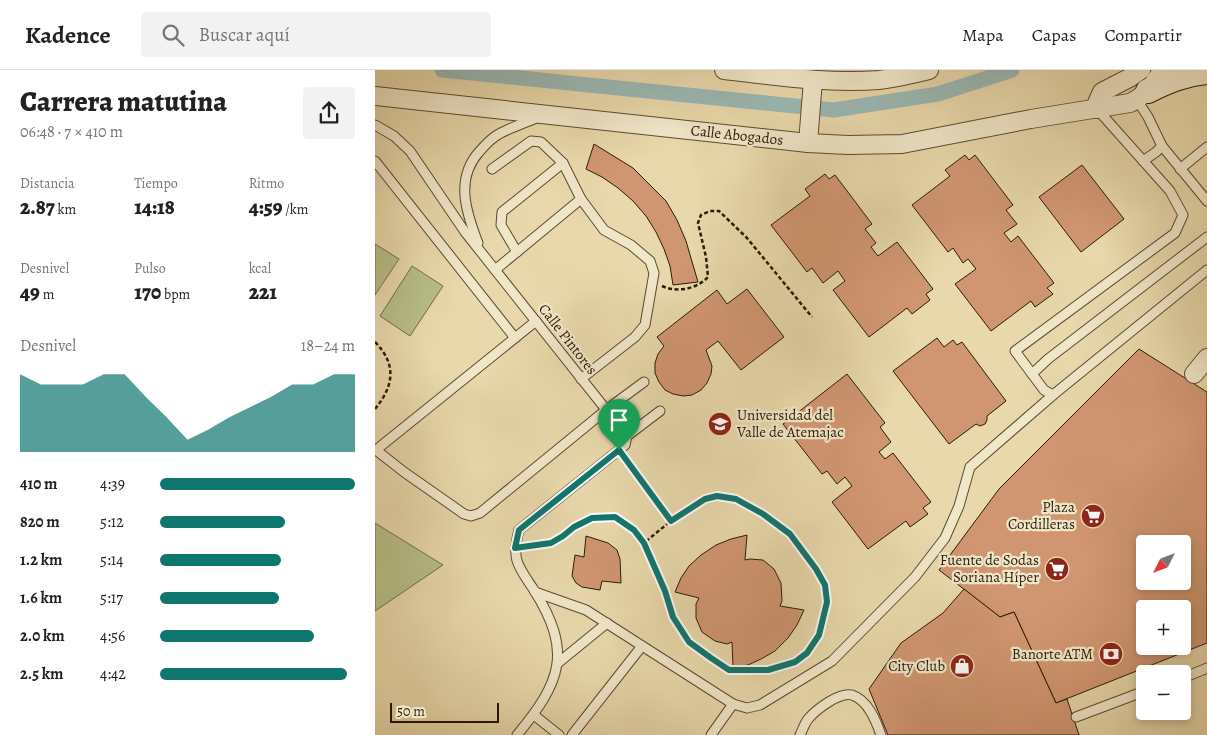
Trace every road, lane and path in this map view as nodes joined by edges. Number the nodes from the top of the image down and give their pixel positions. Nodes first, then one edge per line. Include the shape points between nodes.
1 (724, 70) edge
2 (929, 70) edge
3 (1161, 70) edge
4 (1207, 72) edge
5 (812, 87) junction
6 (1142, 87) edge
7 (375, 96) edge
8 (1097, 109) junction
9 (545, 114) junction
10 (375, 125) edge
11 (808, 136) junction
12 (1162, 146) junction
13 (1205, 152) edge
14 (375, 160) edge
15 (1143, 161) junction
16 (563, 163) junction
17 (492, 169) dead end
18 (1180, 169) junction
19 (581, 199) junction
20 (1207, 201) edge
21 (1206, 239) edge
22 (481, 252) junction
23 (517, 252) junction
24 (495, 270) junction
25 (1207, 270) edge
26 (652, 282) junction
27 (812, 317) dead end
28 (536, 321) junction
29 (515, 338) junction
30 (375, 342) edge
31 (1207, 358) edge
32 (1032, 374) junction
33 (1193, 374) dead end
34 (581, 379) junction
35 (643, 382) dead end
36 (1053, 395) junction
37 (375, 409) edge
38 (607, 410) junction
39 (660, 411) dead end
40 (624, 444) junction
41 (671, 521) junction
42 (644, 543) junction
43 (515, 548) junction
44 (535, 592) junction
45 (607, 623) junction
46 (642, 646) junction
47 (558, 663) junction
48 (1207, 668) edge
49 (1191, 675) edge
50 (1136, 694) edge
51 (733, 704) junction
52 (534, 715) junction
53 (1076, 717) dead end
54 (517, 735) edge
55 (559, 735) edge
56 (572, 735) edge
57 (711, 735) edge
58 (800, 735) edge
59 (881, 735) edge

1 - 5 street
2 - 5 street via 881,80
3 - 6 street
4 - 6 street
5 - 11 street
6 - 8 street, Calle Abogados via 1121,106
6 - 8 street via 1131,77 1108,87 1099,97
6 - 12 lane via 1148,117
7 - 9 street, Calle Abogados
8 - 11 street, Calle Abogados via 1031,118 902,144 848,145
8 - 15 lane
9 - 11 street, Calle Abogados
9 - 22 lane, Calle Pintores via 499,134 473,158 465,179 465,208
10 - 22 lane, Calle Pintores via 395,136 410,151
12 - 15 lane
12 - 18 lane
13 - 18 lane
14 - 29 lane
15 - 32 lane via 1170,191 1183,215 1175,233 1015,351
16 - 17 lane via 541,142 531,141
16 - 19 lane
16 - 23 lane via 502,212 501,225
18 - 20 lane
19 - 23 lane
19 - 26 lane via 604,230 650,260 654,273
21 - 32 lane
22 - 24 lane, Calle Pintores
23 - 24 lane
24 - 28 lane, Calle Pintores
25 - 36 lane
26 - 27 path via 670,290 701,284 708,276 698,223 701,215 719,211 747,238
26 - 34 lane via 645,325 635,337
28 - 29 lane
28 - 34 lane, Calle Pintores
29 - 38 lane via 376,450 463,514 471,516 480,513
30 - 37 path via 388,356 390,385
31 - 33 street
32 - 36 lane
34 - 38 lane, Calle Pintores
35 - 38 lane
36 - 51 lane via 970,467 959,506 945,538 915,577 831,661 760,705 747,708
38 - 40 lane, Calle Pintores
39 - 40 lane
40 - 41 path
40 - 43 lane via 519,530
41 - 42 path
41 - 42 path via 705,499 717,496 736,499 790,534 825,585 827,602 819,635 807,653 795,662 768,670 729,670 711,658 689,642 673,617
42 - 43 path via 634,530 615,517 592,518 551,543
43 - 44 lane via 518,566
44 - 45 lane via 586,610
44 - 47 lane via 555,632
45 - 46 lane
45 - 47 lane
46 - 51 lane
46 - 56 lane
47 - 52 lane via 553,683
48 - 49 lane
50 - 53 lane
51 - 57 lane
52 - 54 lane
52 - 55 lane
58 - 59 lane via 807,719 825,704 852,695 864,703

